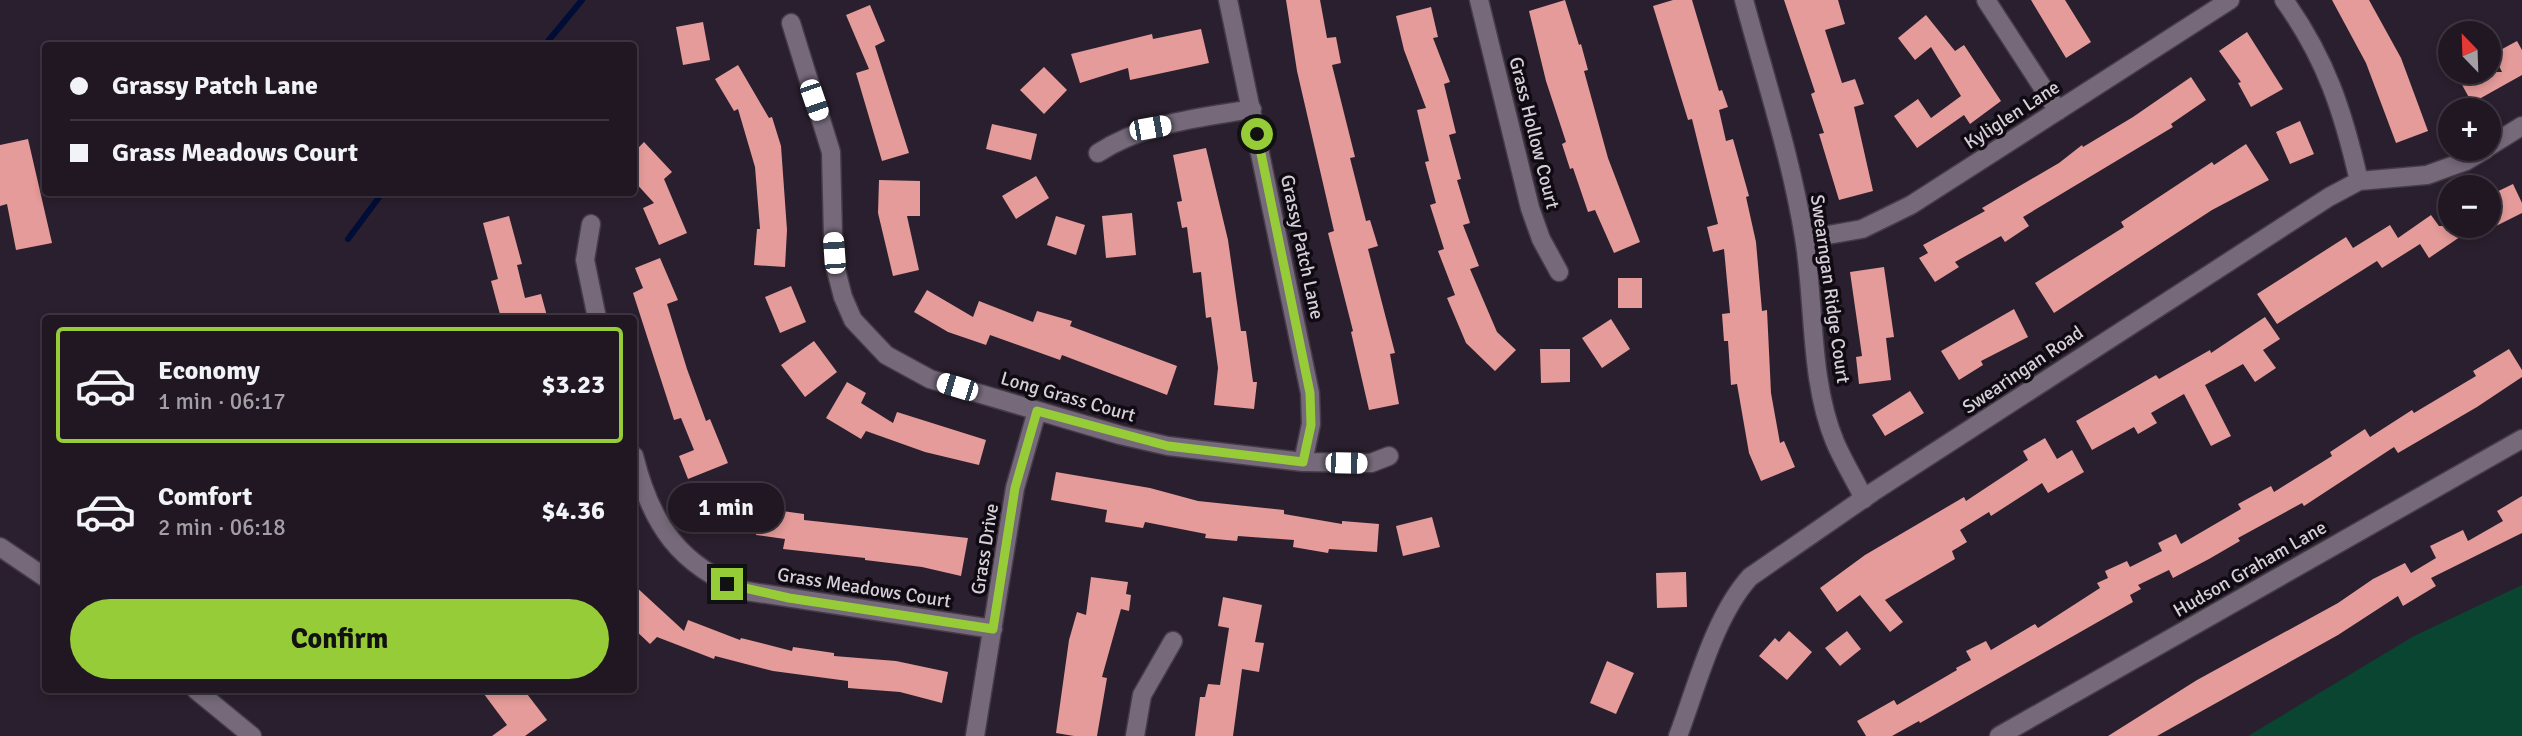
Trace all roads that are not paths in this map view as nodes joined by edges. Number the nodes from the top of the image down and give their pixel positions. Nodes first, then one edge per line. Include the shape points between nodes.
1 (1228, 0) edge
2 (1479, 0) edge
3 (1744, 0) edge
4 (1986, 0) edge
5 (2230, 0) edge
6 (2284, 0) edge
7 (791, 23) dead end
8 (1252, 109) junction
9 (2058, 111) junction
10 (2522, 126) edge
11 (2501, 139) edge
12 (1098, 153) dead end
13 (2466, 161) edge
14 (2359, 181) junction
15 (591, 225) dead end
16 (1805, 239) junction
17 (1559, 272) dead end
18 (596, 315) edge
19 (1037, 411) junction
20 (2522, 439) edge
21 (1389, 456) dead end
22 (1303, 462) junction
23 (637, 466) edge
24 (1864, 499) junction
25 (0, 547) edge
26 (42, 575) edge
27 (993, 629) junction
28 (1173, 640) dead end
29 (200, 693) edge
30 (252, 736) edge
31 (975, 736) edge
32 (1135, 736) edge
33 (1678, 736) edge
34 (1999, 736) edge

1 - 8 street, Grassy Patch Lane
2 - 17 street, Grass Hollow Court via 1530,208
3 - 16 street, Swearngan Ridge Court via 1792,173
4 - 9 street
5 - 9 street, Kyliglen Lane
6 - 14 street via 2326,69 2342,109
7 - 19 street, Long Grass Court via 831,152 836,270 853,320 867,338 906,369
8 - 12 street via 1150,128 1122,137
8 - 22 street, Grassy Patch Lane via 1310,393 1311,425
9 - 16 street, Kyliglen Lane via 1911,205 1862,229
10 - 11 street, Swearingan Road
13 - 14 street, Swearingan Road via 2427,175
14 - 24 street, Swearingan Road via 2180,291
15 - 18 street via 585,260
16 - 24 street, Swearngan Ridge Court via 1825,404 1834,441
19 - 22 street, Long Grass Court via 1168,446
19 - 27 street, Grass Drive via 1015,488
20 - 34 street, Hudson Graham Lane
21 - 22 street, Long Grass Court via 1371,463
23 - 27 street, Grass Meadows Court via 649,505 664,532 688,560 719,580 757,593
24 - 33 street, Swearingan Road via 1750,577 1734,594
25 - 26 street
27 - 31 street, Grass Drive
28 - 32 street via 1142,695
29 - 30 street

